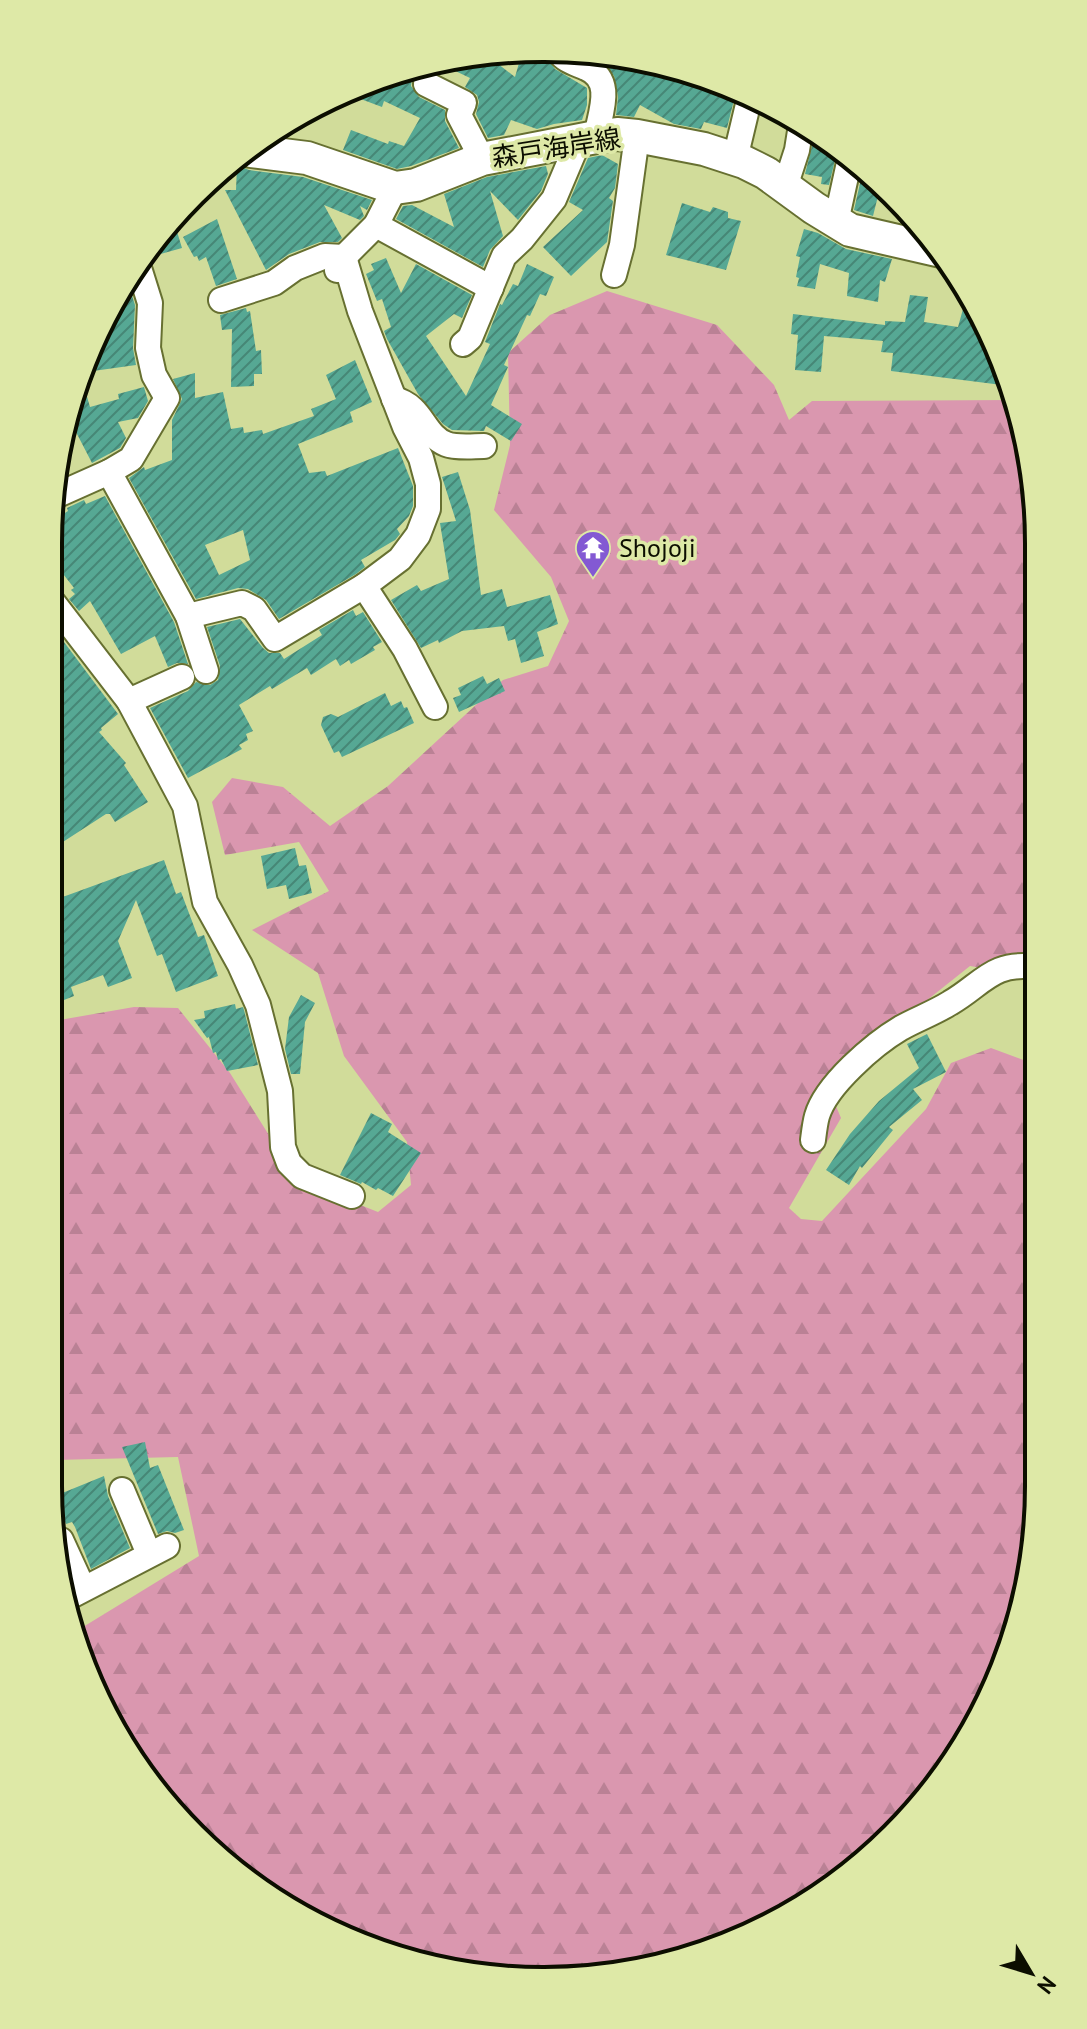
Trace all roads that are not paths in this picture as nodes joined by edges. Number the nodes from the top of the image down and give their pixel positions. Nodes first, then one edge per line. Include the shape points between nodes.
1 (598, 65) edge
2 (426, 84) dead end
3 (747, 108) edge
4 (637, 136) junction
5 (799, 136) edge
6 (587, 139) junction
7 (268, 149) edge
8 (482, 159) junction
9 (735, 159) junction
10 (847, 170) edge
11 (785, 187) junction
12 (395, 188) junction
13 (836, 222) junction
14 (376, 225) junction
15 (923, 247) edge
16 (344, 257) junction
17 (614, 275) dead end
18 (142, 278) edge
19 (491, 288) junction
20 (221, 300) dead end
21 (463, 344) dead end
22 (396, 399) junction
23 (484, 446) dead end
24 (109, 472) junction
25 (65, 492) edge
26 (364, 586) junction
27 (62, 614) edge
28 (188, 616) junction
29 (206, 671) dead end
30 (182, 677) dead end
31 (129, 701) junction
32 (435, 707) dead end
33 (1025, 965) edge
34 (813, 1140) dead end
35 (352, 1196) dead end
36 (122, 1490) dead end
37 (75, 1593) edge

1 - 6 street via 605,89
2 - 8 street via 464,103 459,115
3 - 9 street
4 - 6 main road, 森戸海岸線
4 - 9 main road, 森戸海岸線
4 - 17 street
5 - 11 street
6 - 8 main road, 森戸海岸線
6 - 19 street via 554,199 504,256
7 - 12 main road
8 - 12 main road, 森戸海岸線
9 - 11 main road, 森戸海岸線
10 - 13 street
11 - 13 main road, 森戸海岸線
12 - 14 street
13 - 15 main road, 森戸海岸線
14 - 16 street
14 - 19 street
16 - 20 street via 325,256 274,283
16 - 22 street via 334,275 351,326 381,397
18 - 24 street via 150,303 148,348 167,398 131,459
19 - 21 street
22 - 23 street via 408,402 446,444
22 - 26 street via 421,458 428,509 400,559
24 - 25 street
24 - 28 street
26 - 28 street via 275,639 254,609 242,603
26 - 32 street
27 - 31 street
28 - 29 street
30 - 31 street
31 - 35 street via 185,806 205,902 258,1005 280,1091 289,1163 309,1180
33 - 34 street via 984,977 859,1060 830,1092
36 - 37 street via 158,1550

